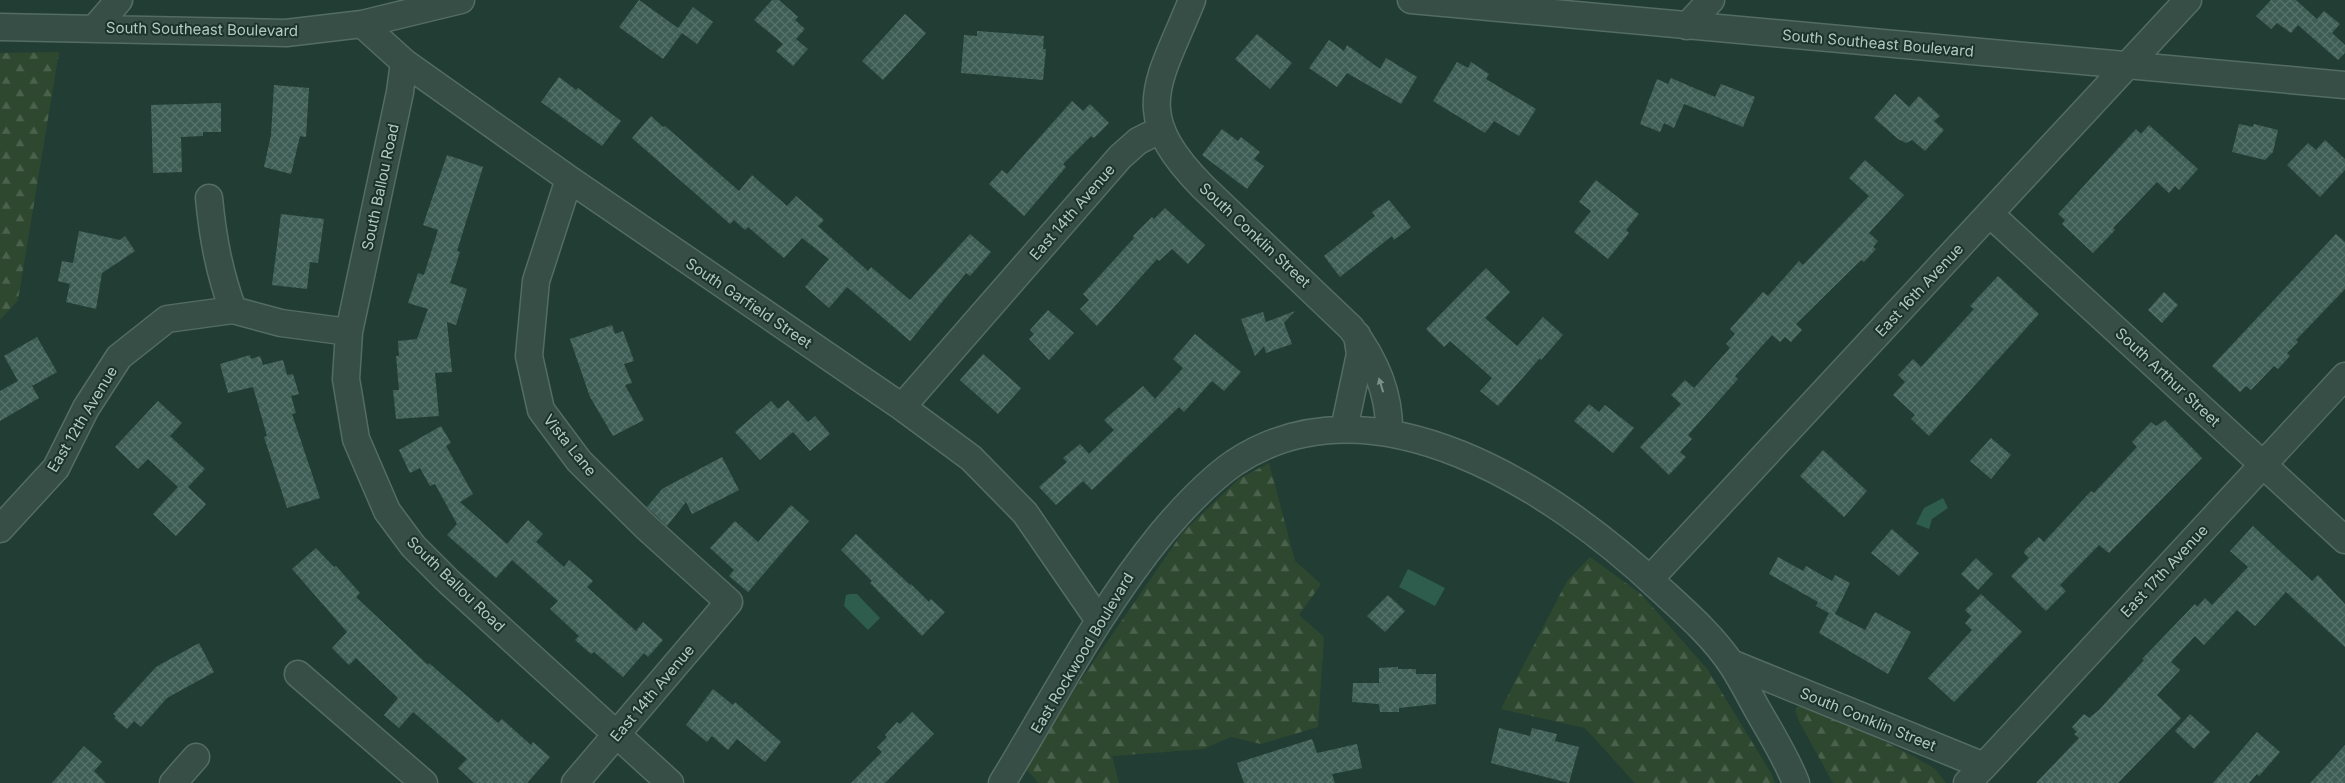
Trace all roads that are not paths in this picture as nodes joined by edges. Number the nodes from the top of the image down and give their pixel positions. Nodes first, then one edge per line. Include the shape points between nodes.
1 (119, 0) edge
2 (461, 0) edge
3 (1192, 0) edge
4 (1411, 0) edge
5 (1711, 0) edge
6 (2188, 0) edge
7 (362, 24) junction
8 (1687, 26) junction
9 (0, 27) edge
10 (95, 28) junction
11 (404, 62) junction
12 (2128, 65) junction
13 (2345, 85) edge
14 (1160, 130) junction
15 (569, 179) junction
16 (209, 198) dead end
17 (1990, 214) junction
18 (233, 310) junction
19 (349, 332) junction
20 (1357, 335) junction
21 (2345, 376) edge
22 (902, 408) junction
23 (1344, 429) junction
24 (1389, 432) junction
25 (2263, 464) junction
26 (0, 529) edge
27 (2345, 540) edge
28 (1650, 578) junction
29 (729, 602) joint
30 (1098, 619) junction
31 (1731, 663) junction
32 (298, 674) dead end
33 (618, 734) junction
34 (196, 757) dead end
35 (1975, 775) edge
36 (173, 783) edge
37 (424, 783) edge
38 (575, 783) edge
39 (670, 783) edge
40 (1002, 783) edge
41 (1796, 783) edge

1 - 10 street
2 - 7 street, South Southeast Boulevard
3 - 14 street via 1159,83 1156,103
4 - 8 street, South Southeast Boulevard
5 - 8 street
6 - 12 street, East 16th Avenue
7 - 10 street, South Southeast Boulevard via 286,33
7 - 11 street, South Garfield Street
8 - 12 street, South Southeast Boulevard
9 - 10 street, South Southeast Boulevard
11 - 15 street, South Garfield Street
11 - 19 street, South Ballou Road
12 - 13 street, South Southeast Boulevard
12 - 17 street, East 16th Avenue
14 - 20 street, South Conklin Street via 1174,155 1192,176
14 - 22 street, East 14th Avenue via 1138,141 1120,157
15 - 22 street, South Garfield Street
15 - 29 street, Vista Lane via 536,281 529,356 541,410 579,461
16 - 18 street via 220,276
17 - 25 street, South Arthur Street
17 - 28 street, East 16th Avenue
18 - 19 street, East 12th Avenue via 281,323
18 - 26 street, East 12th Avenue via 167,319 119,357 86,408 56,468
19 - 33 street, South Ballou Road via 346,379 356,439 387,511 413,546 448,580
20 - 23 street via 1360,354
24 -> 20 street, South Conklin Street via 1389,412 1378,376
21 - 25 street, East 17th Avenue
22 - 30 street, South Garfield Street via 971,458 1025,513
23 - 24 street, East Rockwood Boulevard
23 - 30 street, East Rockwood Boulevard via 1281,440 1225,470 1170,524 1135,566
24 - 28 street, East Rockwood Boulevard via 1450,451 1522,486 1588,528
25 - 27 street, South Arthur Street
25 - 35 street, East 17th Avenue
28 - 31 street, East Rockwood Boulevard
29 - 33 street, East 14th Avenue
30 - 40 street, East Rockwood Boulevard
31 - 35 street, South Conklin Street
31 - 41 street
32 - 37 street
33 - 38 street, East 14th Avenue
33 - 39 street, South Ballou Road
34 - 36 street

